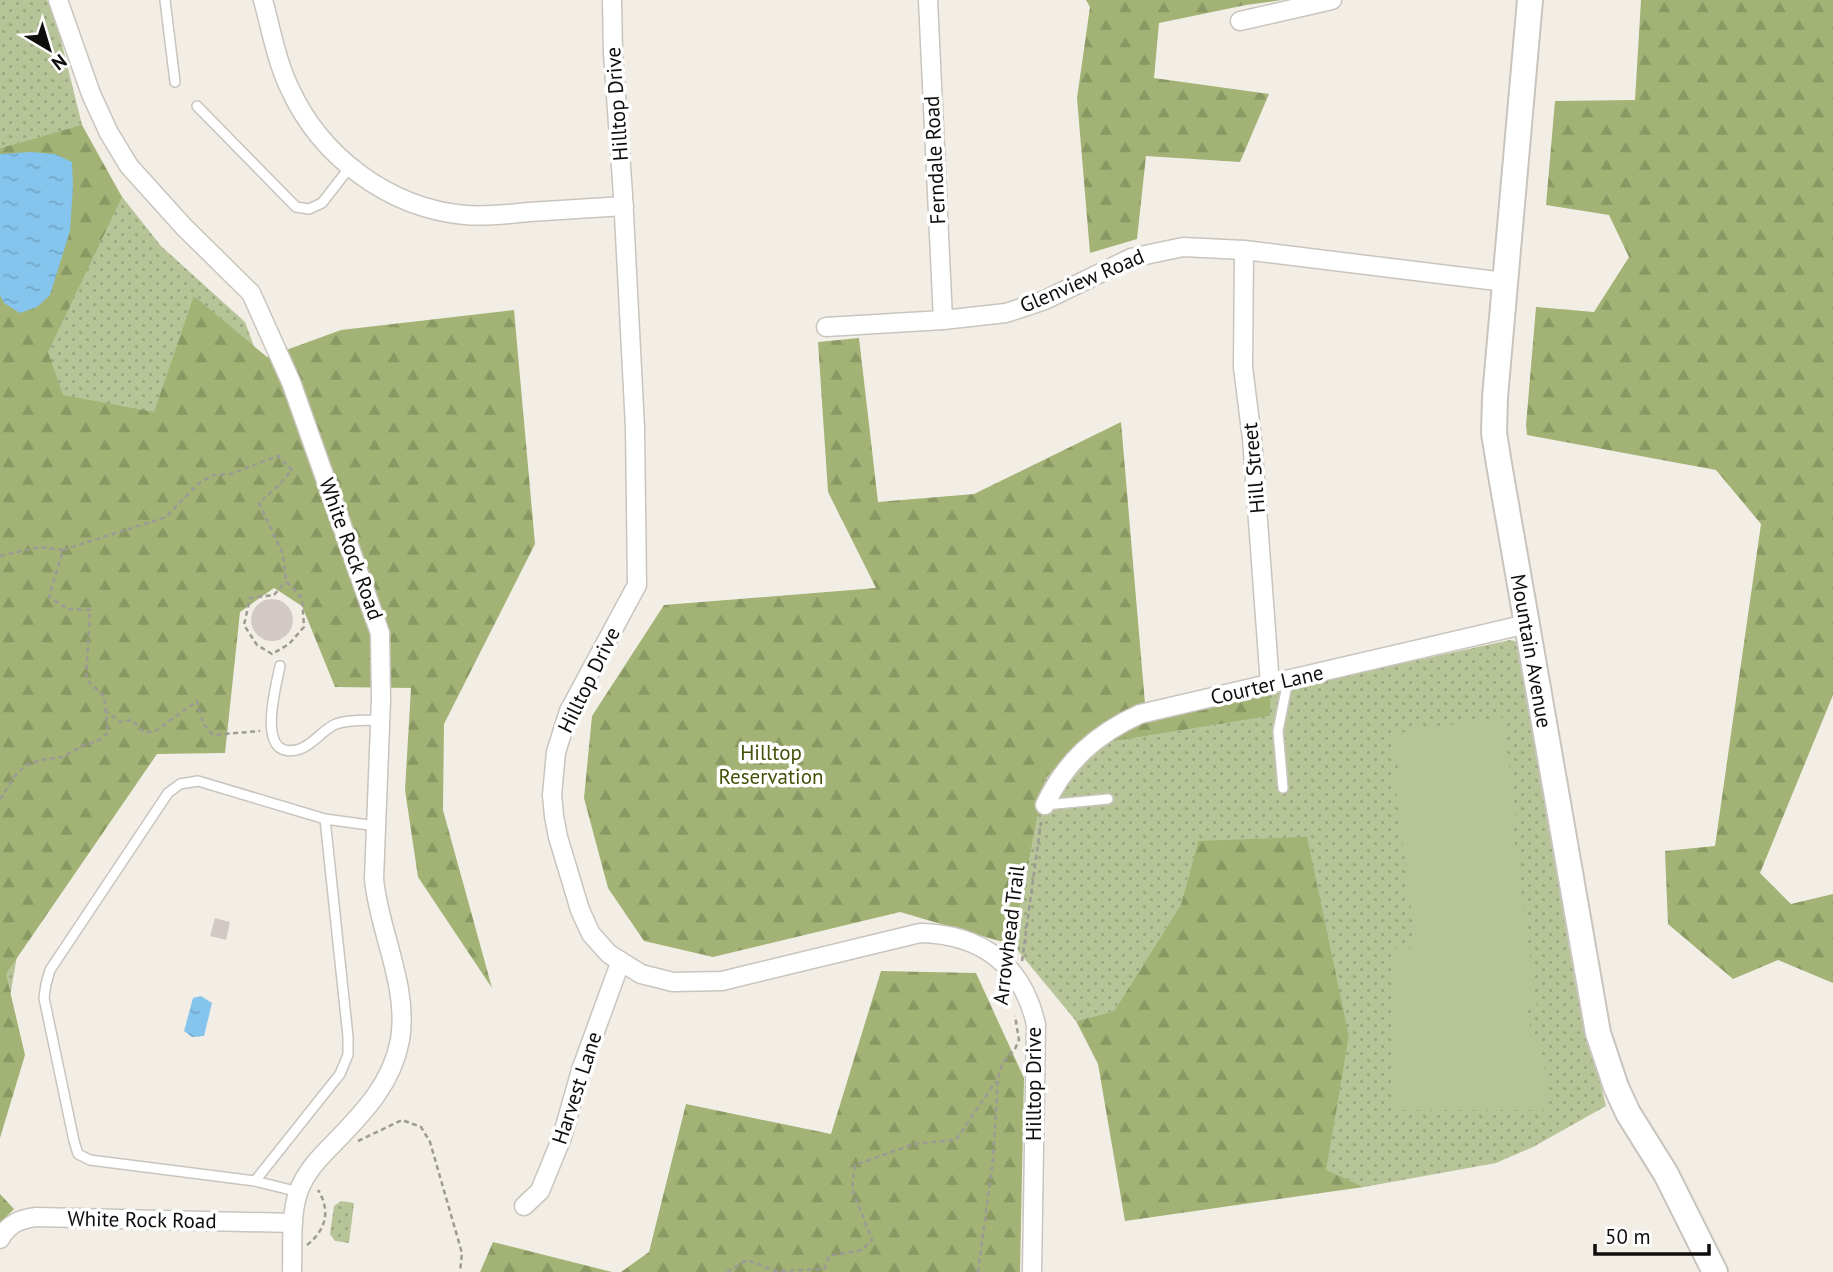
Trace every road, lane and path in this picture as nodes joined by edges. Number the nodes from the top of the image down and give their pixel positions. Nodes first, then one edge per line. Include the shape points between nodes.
1 (58, 0) edge
2 (165, 0) edge
3 (263, 0) edge
4 (612, 0) edge
5 (928, 0) edge
6 (1332, 0) edge
7 (1530, 0) edge
8 (1240, 21) dead end
9 (175, 82) dead end
10 (197, 106) dead end
11 (350, 167) junction
12 (624, 206) junction
13 (1244, 250) junction
14 (1505, 282) junction
15 (943, 320) junction
16 (826, 327) dead end
17 (64, 550) junction
18 (0, 556) edge
19 (286, 581) junction
20 (1527, 624) junction
21 (280, 666) dead end
22 (1288, 680) junction
23 (1270, 685) junction
24 (105, 710) junction
25 (380, 720) junction
26 (270, 731) junction
27 (1283, 788) dead end
28 (1108, 799) dead end
29 (0, 800) edge
30 (1045, 805) junction
31 (325, 819) junction
32 (376, 826) junction
33 (620, 963) junction
34 (1018, 981) junction
35 (998, 1078) junction
36 (357, 1141) dead end
37 (255, 1181) junction
38 (302, 1185) junction
39 (524, 1206) dead end
40 (325, 1219) junction
41 (332, 1220) dead end
42 (293, 1223) junction
43 (0, 1239) edge
44 (293, 1251) junction
45 (292, 1272) edge
46 (460, 1272) edge
47 (727, 1272) edge
48 (978, 1272) edge
49 (1032, 1272) edge
50 (1715, 1272) edge

1 - 25 street, White Rock Road via 108,133 129,166 251,293 286,369 380,633
2 - 9 lane
3 - 11 street via 296,103 318,135
4 - 12 street, Hilltop Drive
5 - 15 street, Ferndale Road
6 - 8 street
7 - 14 street, Mountain Avenue
10 - 11 lane via 296,207 309,209 322,203
11 - 12 street via 403,199 463,215
12 - 33 street, Hilltop Drive via 637,585 569,711 556,752 552,795 558,837 580,910 599,945
13 - 14 street, Glenview Road
13 - 15 street, Glenview Road via 1199,246 1152,251 1006,313
13 - 23 street, Hill Street via 1243,367
14 - 20 street, Mountain Avenue via 1494,433
15 - 16 street, Glenview Road
17 - 18 path via 40,547
17 - 19 path via 166,517 199,483 278,456 292,470 259,503 283,554
17 - 24 path via 49,597 68,609 90,610 86,679 104,696
19 - 19 path via 302,598 304,627 272,654 257,645 244,625 250,598 274,595
20 - 22 street, Courter Lane
20 - 50 street, Mountain Avenue via 1598,1034 1628,1113 1666,1174
21 - 26 lane
22 - 23 street, Courter Lane
22 - 27 lane via 1278,731
23 - 30 street, Courter Lane via 1157,709 1123,722 1081,752
24 - 26 path via 120,722 132,720 144,732 154,732 197,701 203,723 213,735
24 - 29 path via 108,733 63,757 26,765
25 - 26 lane via 338,723 293,750 276,743
25 - 32 street, White Rock Road
28 - 30 lane
30 - 34 path, Arrowhead Trail via 1037,834
31 - 32 lane
31 - 37 lane via 348,1055 340,1074
31 - 37 lane via 198,781 180,784 168,793 50,970 46,984 44,998 78,1154 90,1160
32 - 38 street, White Rock Road via 376,898 398,987 400,1038 391,1071 373,1102 318,1160
33 - 34 street, Hilltop Drive via 673,982 722,981 905,935 936,933 981,946
33 - 39 street, Harvest Lane via 562,1137 540,1191
34 - 35 path, Arrowhead Trail via 1014,996 1018,1040
34 - 49 street, Hilltop Drive via 1033,1012 1037,1039
35 - 47 path via 957,1140 914,1144 855,1165 852,1189 872,1240 862,1250 829,1256 824,1269 776,1270 747,1260
35 - 48 path, Arrowhead Trail
36 - 46 path via 402,1121 421,1128 430,1142 461,1253
37 - 38 lane
38 - 40 path via 322,1196
38 - 42 street, White Rock Road
40 - 41 path
40 - 44 path via 315,1238
42 - 43 street, White Rock Road via 36,1217 16,1222
42 - 44 street, White Rock Road
44 - 45 street, White Rock Road

